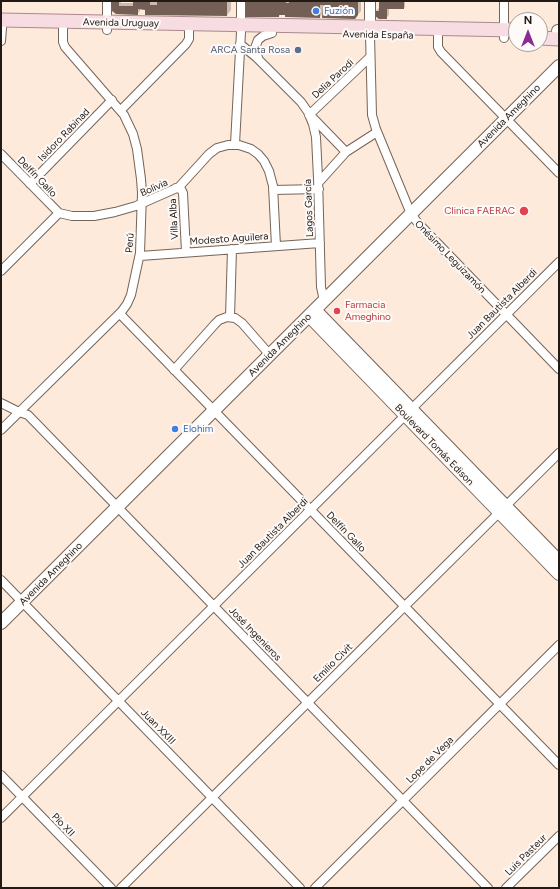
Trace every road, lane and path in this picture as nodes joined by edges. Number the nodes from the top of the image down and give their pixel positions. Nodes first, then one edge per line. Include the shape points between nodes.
1 (107, 1) edge
2 (241, 1) edge
3 (370, 1) edge
4 (504, 1) edge
5 (80, 22) junction
6 (508, 23) edge
7 (1, 25) edge
8 (107, 26) junction
9 (63, 29) junction
10 (455, 29) junction
11 (370, 31) junction
12 (189, 32) junction
13 (548, 32) edge
14 (272, 33) junction
15 (559, 33) edge
16 (240, 34) junction
17 (508, 34) edge
18 (508, 34) edge
19 (438, 36) junction
20 (548, 36) edge
21 (1, 42) edge
22 (370, 57) junction
23 (258, 59) junction
24 (559, 66) edge
25 (112, 100) junction
26 (121, 110) junction
27 (309, 115) junction
28 (506, 119) junction
29 (377, 132) junction
30 (235, 144) junction
31 (346, 152) junction
32 (1, 154) edge
33 (559, 173) edge
34 (30, 184) junction
35 (319, 185) junction
36 (176, 188) junction
37 (273, 190) junction
38 (142, 204) junction
39 (59, 213) junction
40 (411, 214) junction
41 (320, 243) junction
42 (276, 246) junction
43 (232, 249) junction
44 (186, 252) junction
45 (140, 256) junction
46 (559, 262) edge
47 (1, 271) edge
48 (324, 301) junction
49 (312, 313) junction
50 (120, 314) junction
51 (506, 314) junction
52 (230, 317) junction
53 (270, 354) junction
54 (559, 369) edge
55 (174, 370) junction
56 (1, 403) edge
57 (214, 411) junction
58 (19, 412) junction
59 (408, 412) junction
60 (1, 430) edge
61 (559, 453) edge
62 (118, 507) junction
63 (502, 509) junction
64 (310, 510) junction
65 (559, 561) edge
66 (559, 574) edge
67 (1, 580) edge
68 (22, 602) junction
69 (214, 606) junction
70 (405, 606) junction
71 (1, 623) edge
72 (559, 645) edge
73 (118, 701) junction
74 (308, 703) junction
75 (500, 704) junction
76 (559, 765) edge
77 (1, 775) edge
78 (22, 797) junction
79 (212, 798) junction
80 (403, 801) junction
81 (1, 818) edge
82 (559, 836) edge
83 (111, 888) edge
84 (122, 888) edge
85 (300, 888) edge
86 (315, 888) edge
87 (488, 888) edge
88 (506, 888) edge

1 - 8 street
2 - 16 street
3 - 11 street
4 - 6 street
5 - 7 main road, Avenida Uruguay
5 - 8 main road, Avenida Uruguay
5 - 9 main road via 66,25
7 - 9 main road, Avenida Uruguay
7 - 21 street
8 - 9 main road, Avenida Uruguay
8 - 12 main road, Avenida Uruguay
8 - 16 main road, Avenida Uruguay
9 - 25 street, Perú via 63,42 66,48
10 - 11 main road, Avenida España
10 - 17 main road, Avenida España
10 - 19 main road via 440,32
11 - 14 main road, Avenida España
11 - 16 main road, Avenida España
11 - 19 main road, Avenida España
11 - 22 street, Onésimo Leguizamón
12 - 16 main road, Avenida Uruguay
12 - 26 street via 186,44
13 - 15 main road
14 - 16 main road, Avenida España
14 - 23 street via 258,40 255,48
15 - 20 main road
16 - 23 street, Lagos García
16 - 30 street
18 - 19 main road, Avenida España
19 - 28 street via 438,47 441,52
22 - 27 street, Delia Parodi
22 - 29 street, Onésimo Leguizamón via 372,119
23 - 27 street, Lagos García via 301,102
24 - 28 main road, Avenida Ameghino
25 - 26 street, Perú
25 - 34 street, Isidoro Rabinad
26 - 38 street, Perú via 128,120 137,149
27 - 31 street, Lagos García
27 - 35 street, Lagos García via 315,134
28 - 33 street
28 - 40 main road, Avenida Ameghino
29 - 31 street
29 - 40 street, Onésimo Leguizamón
30 - 36 street, Bolivia via 214,150
30 - 37 street via 258,154 264,161 271,175
31 - 35 street
32 - 34 street, Delfín Gallo
34 - 39 street, Delfín Gallo
35 - 37 street
35 - 41 street, Lagos García
36 - 38 street, Bolivia
36 - 44 street, Villa Alba via 181,189 183,193
37 - 42 street
38 - 39 street, Bolivia via 101,215 79,216
38 - 45 street, Perú
39 - 47 street
40 - 48 main road, Avenida Ameghino
40 - 51 street, Onésimo Leguizamón
41 - 42 street, Modesto Aguilera
41 - 48 street, Lagos García
42 - 43 street, Modesto Aguilera
43 - 44 street, Modesto Aguilera
43 - 52 street
44 - 45 street, Modesto Aguilera
45 - 50 street, Perú via 131,295
46 - 51 street, Juan Bautista Alberdi
48 - 49 main road, Avenida Ameghino
49 - 53 main road, Avenida Ameghino
49 - 59 main road, Boulevard Tomás Edison
50 - 55 street, Delfín Gallo
50 - 58 street, Perú
51 - 54 street, Onésimo Leguizamón
51 - 59 street, Juan Bautista Alberdi
52 - 53 street via 242,323
52 - 55 street via 217,322
53 - 57 main road, Avenida Ameghino
55 - 57 street, Delfín Gallo
56 - 58 street, José Ingenieros
57 - 62 main road, Avenida Ameghino
57 - 64 street, Delfín Gallo
58 - 60 street, Perú
58 - 62 street, José Ingenieros via 28,415
59 - 63 main road, Boulevard Tomás Edison
59 - 64 street, Juan Bautista Alberdi
61 - 63 street, Emilio Civit
62 - 68 main road, Avenida Ameghino
62 - 69 street, José Ingenieros
63 - 65 main road, Boulevard Tomás Edison
63 - 66 main road, Boulevard Tomás Edison
63 - 70 street, Emilio Civit
64 - 69 street, Juan Bautista Alberdi
64 - 70 street, Delfín Gallo
67 - 68 street, Juan XXIII
68 - 71 main road, Avenida Ameghino
68 - 73 street, Juan XXIII
69 - 73 street, Juan Bautista Alberdi
69 - 74 street, José Ingenieros
70 - 74 street, Emilio Civit
70 - 75 street, Delfín Gallo
72 - 75 street, Lope de Vega
73 - 78 street, Juan Bautista Alberdi
73 - 79 street, Juan XXIII
74 - 79 street, Emilio Civit
74 - 80 street, José Ingenieros
75 - 76 street, Delfín Gallo
75 - 80 street, Lope de Vega
77 - 78 street, Pío XII
78 - 81 street, Juan Bautista Alberdi
78 - 83 street, Pío XII
79 - 84 street, Emilio Civit
79 - 85 street, Juan XXIII
80 - 86 street, Lope de Vega
80 - 87 street, José Ingenieros
82 - 88 street, Luis Pasteur

